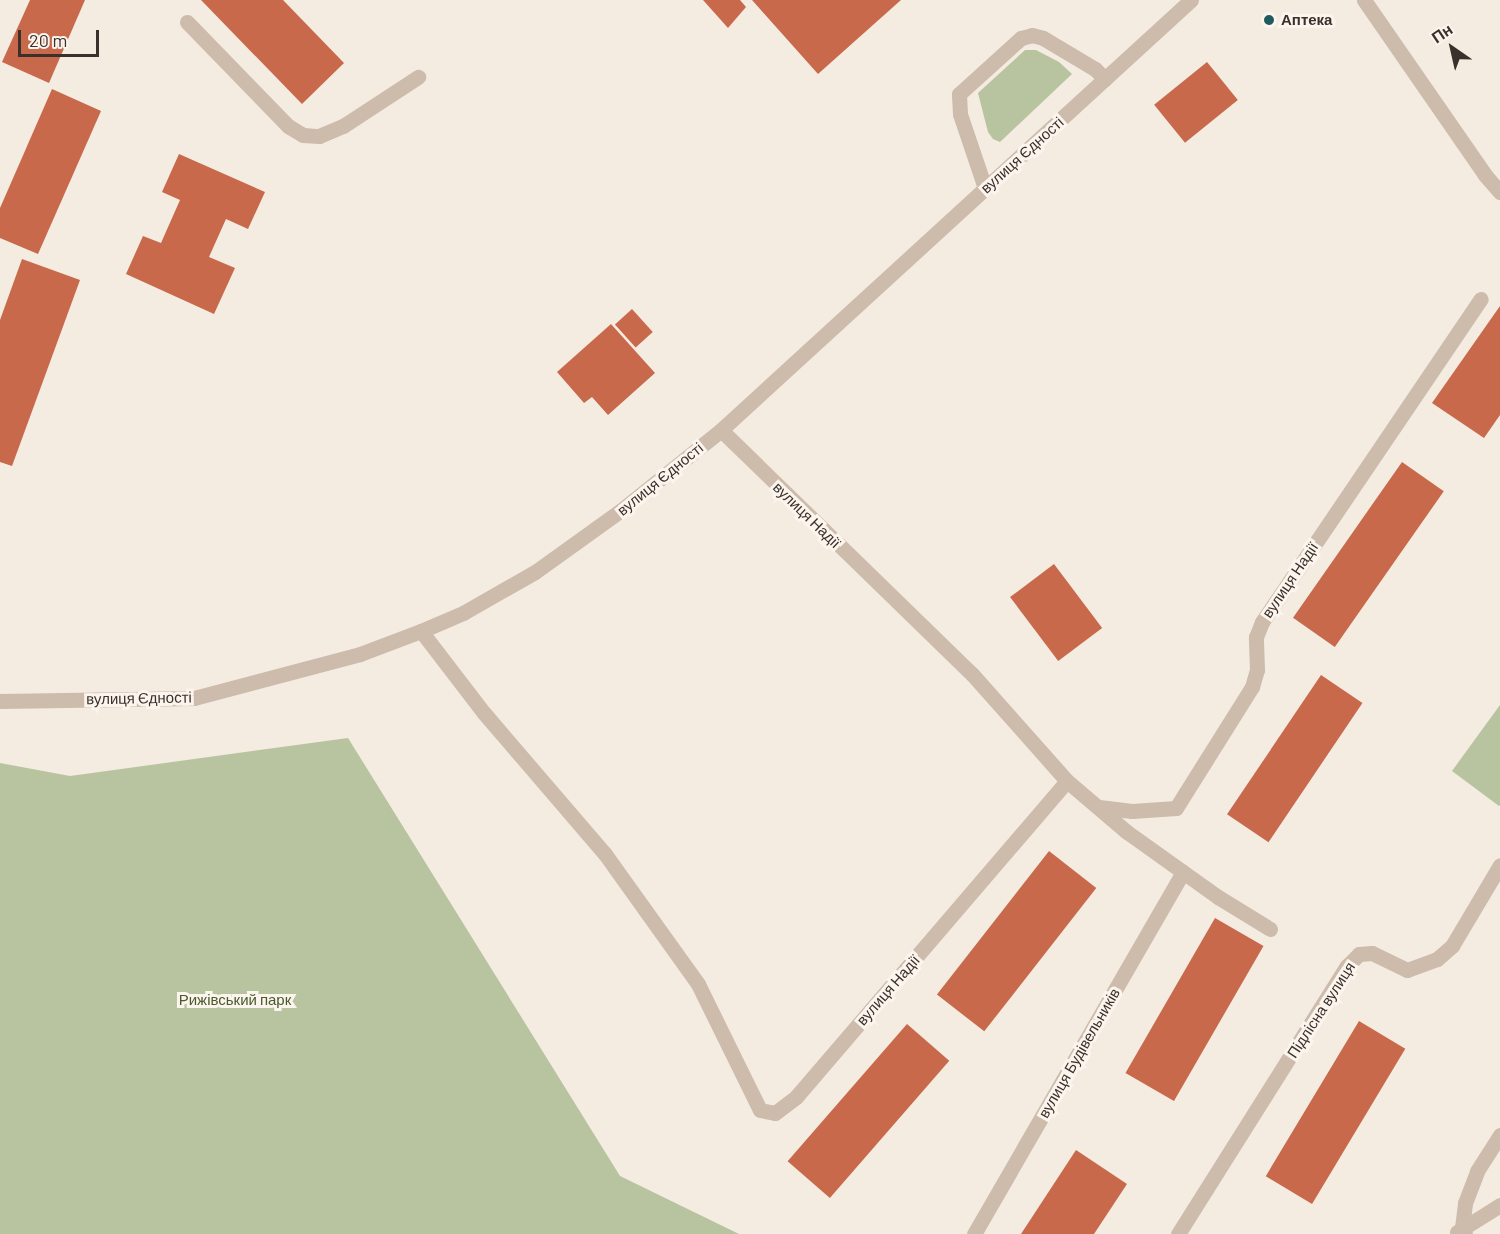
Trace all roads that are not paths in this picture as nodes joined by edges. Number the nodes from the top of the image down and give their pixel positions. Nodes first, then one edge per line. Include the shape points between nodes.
1 (1191, 0) edge
2 (1364, 0) edge
3 (187, 22) dead end
4 (418, 77) dead end
5 (1105, 79) junction
6 (985, 188) junction
7 (1500, 192) edge
8 (1481, 299) dead end
9 (721, 430) junction
10 (421, 631) junction
11 (0, 701) edge
12 (1067, 781) junction
13 (1098, 807) junction
14 (1500, 865) edge
15 (1183, 872) junction
16 (1270, 929) dead end
17 (1500, 1135) edge
18 (1500, 1204) edge
19 (1460, 1232) edge
20 (974, 1234) edge
21 (1178, 1234) edge

1 - 5 street, вулиця Єдності
2 - 7 street
3 - 4 street via 288,126 303,135 319,136 343,126
5 - 6 street, вулиця Єдності
5 - 6 street via 1043,38 1020,38 959,94 960,114
6 - 9 street, вулиця Єдності
8 - 13 street, вулиця Надії via 1262,622 1256,637 1257,670 1252,687 1176,807 1132,811
9 - 10 street, вулиця Єдності via 620,511 535,572 463,613
9 - 12 street, вулиця Надії via 972,674
10 - 11 street, вулиця Єдності via 360,654 194,698
10 - 12 street, вулиця Надії via 484,713 604,854 698,984 760,1110 775,1113 796,1097
12 - 13 street, вулиця Надії
13 - 15 street, вулиця Надії
14 - 21 street, Підлісна вулиця via 1452,946 1437,959 1407,970 1372,953 1359,954 1347,966
15 - 16 street, вулиця Надії
15 - 20 street, вулиця Будівельників
17 - 19 street via 1477,1171
18 - 19 street

